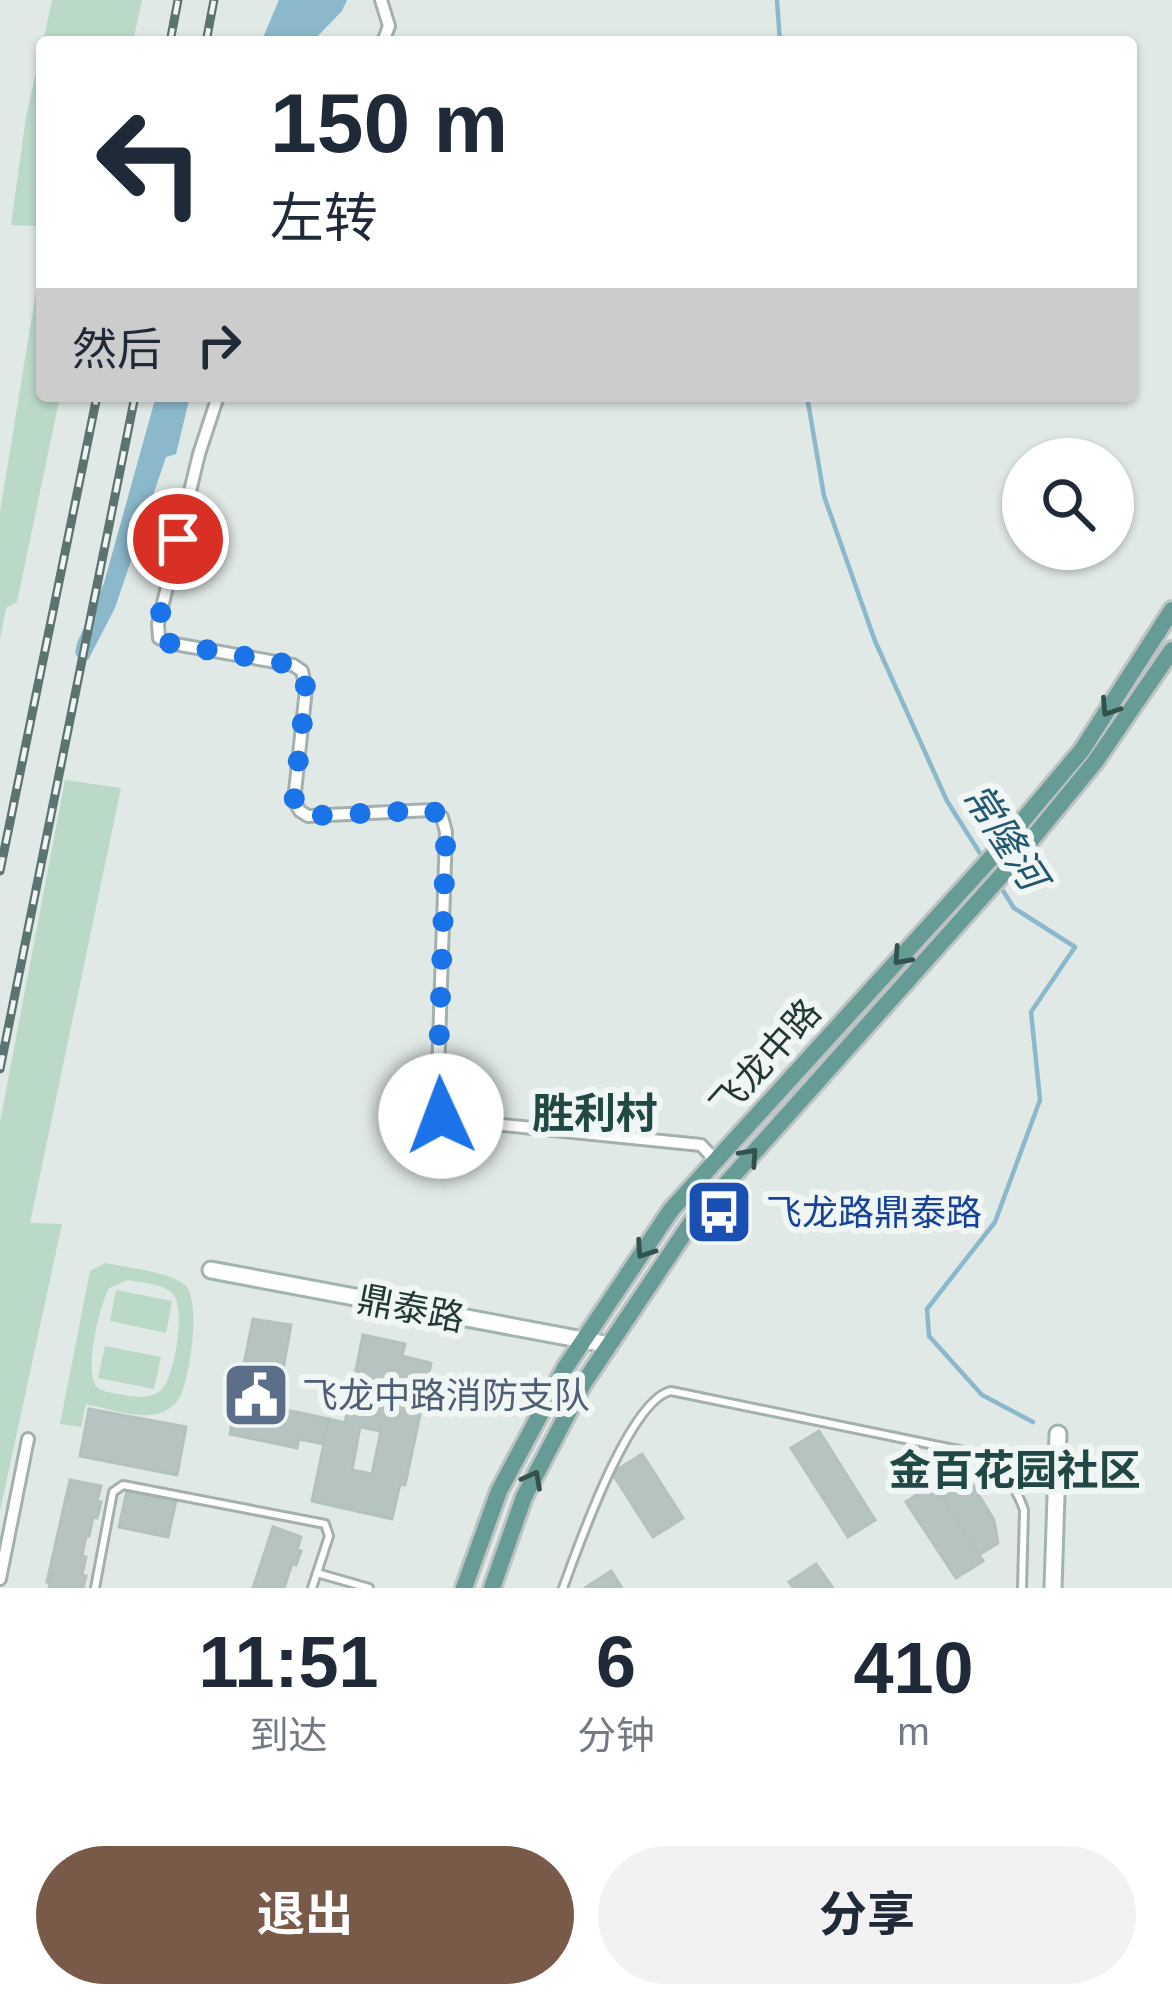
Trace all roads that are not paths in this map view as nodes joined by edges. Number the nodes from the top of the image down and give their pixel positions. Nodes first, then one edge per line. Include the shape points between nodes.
1 (382, 0) edge
2 (385, 36) edge
3 (216, 402) edge
4 (1172, 610) edge
5 (1172, 650) edge
6 (716, 1160) junction
7 (211, 1270) dead end
8 (583, 1341) junction
9 (610, 1345) junction
10 (1058, 1434) dead end
11 (28, 1439) dead end
12 (317, 1573) junction
13 (0, 1579) edge
14 (95, 1588) edge
15 (312, 1588) edge
16 (369, 1588) edge
17 (464, 1588) edge
18 (492, 1588) edge
19 (563, 1588) edge
20 (1022, 1588) edge
21 (1054, 1588) edge

1 - 2 street
3 - 6 street via 159,638 302,671 294,801 300,811 432,810 442,818 441,1116 701,1145
4 -> 6 main road, 飞龙中路 via 1082,750
9 -> 5 main road, 飞龙中路 via 691,1223 997,880 1095,763
6 -> 8 main road, 飞龙中路 via 671,1210
7 - 8 street, 鼎泰路
8 - 9 street, 鼎泰路
8 - 17 main road, 飞龙中路 via 499,1491
18 -> 9 main road, 飞龙中路 via 524,1497
10 - 21 street
11 - 13 street
12 - 14 lane via 325,1524 123,1485 113,1492
12 - 15 lane
12 - 16 lane
19 - 20 lane via 621,1449 651,1403 671,1391 991,1459 1024,1510

